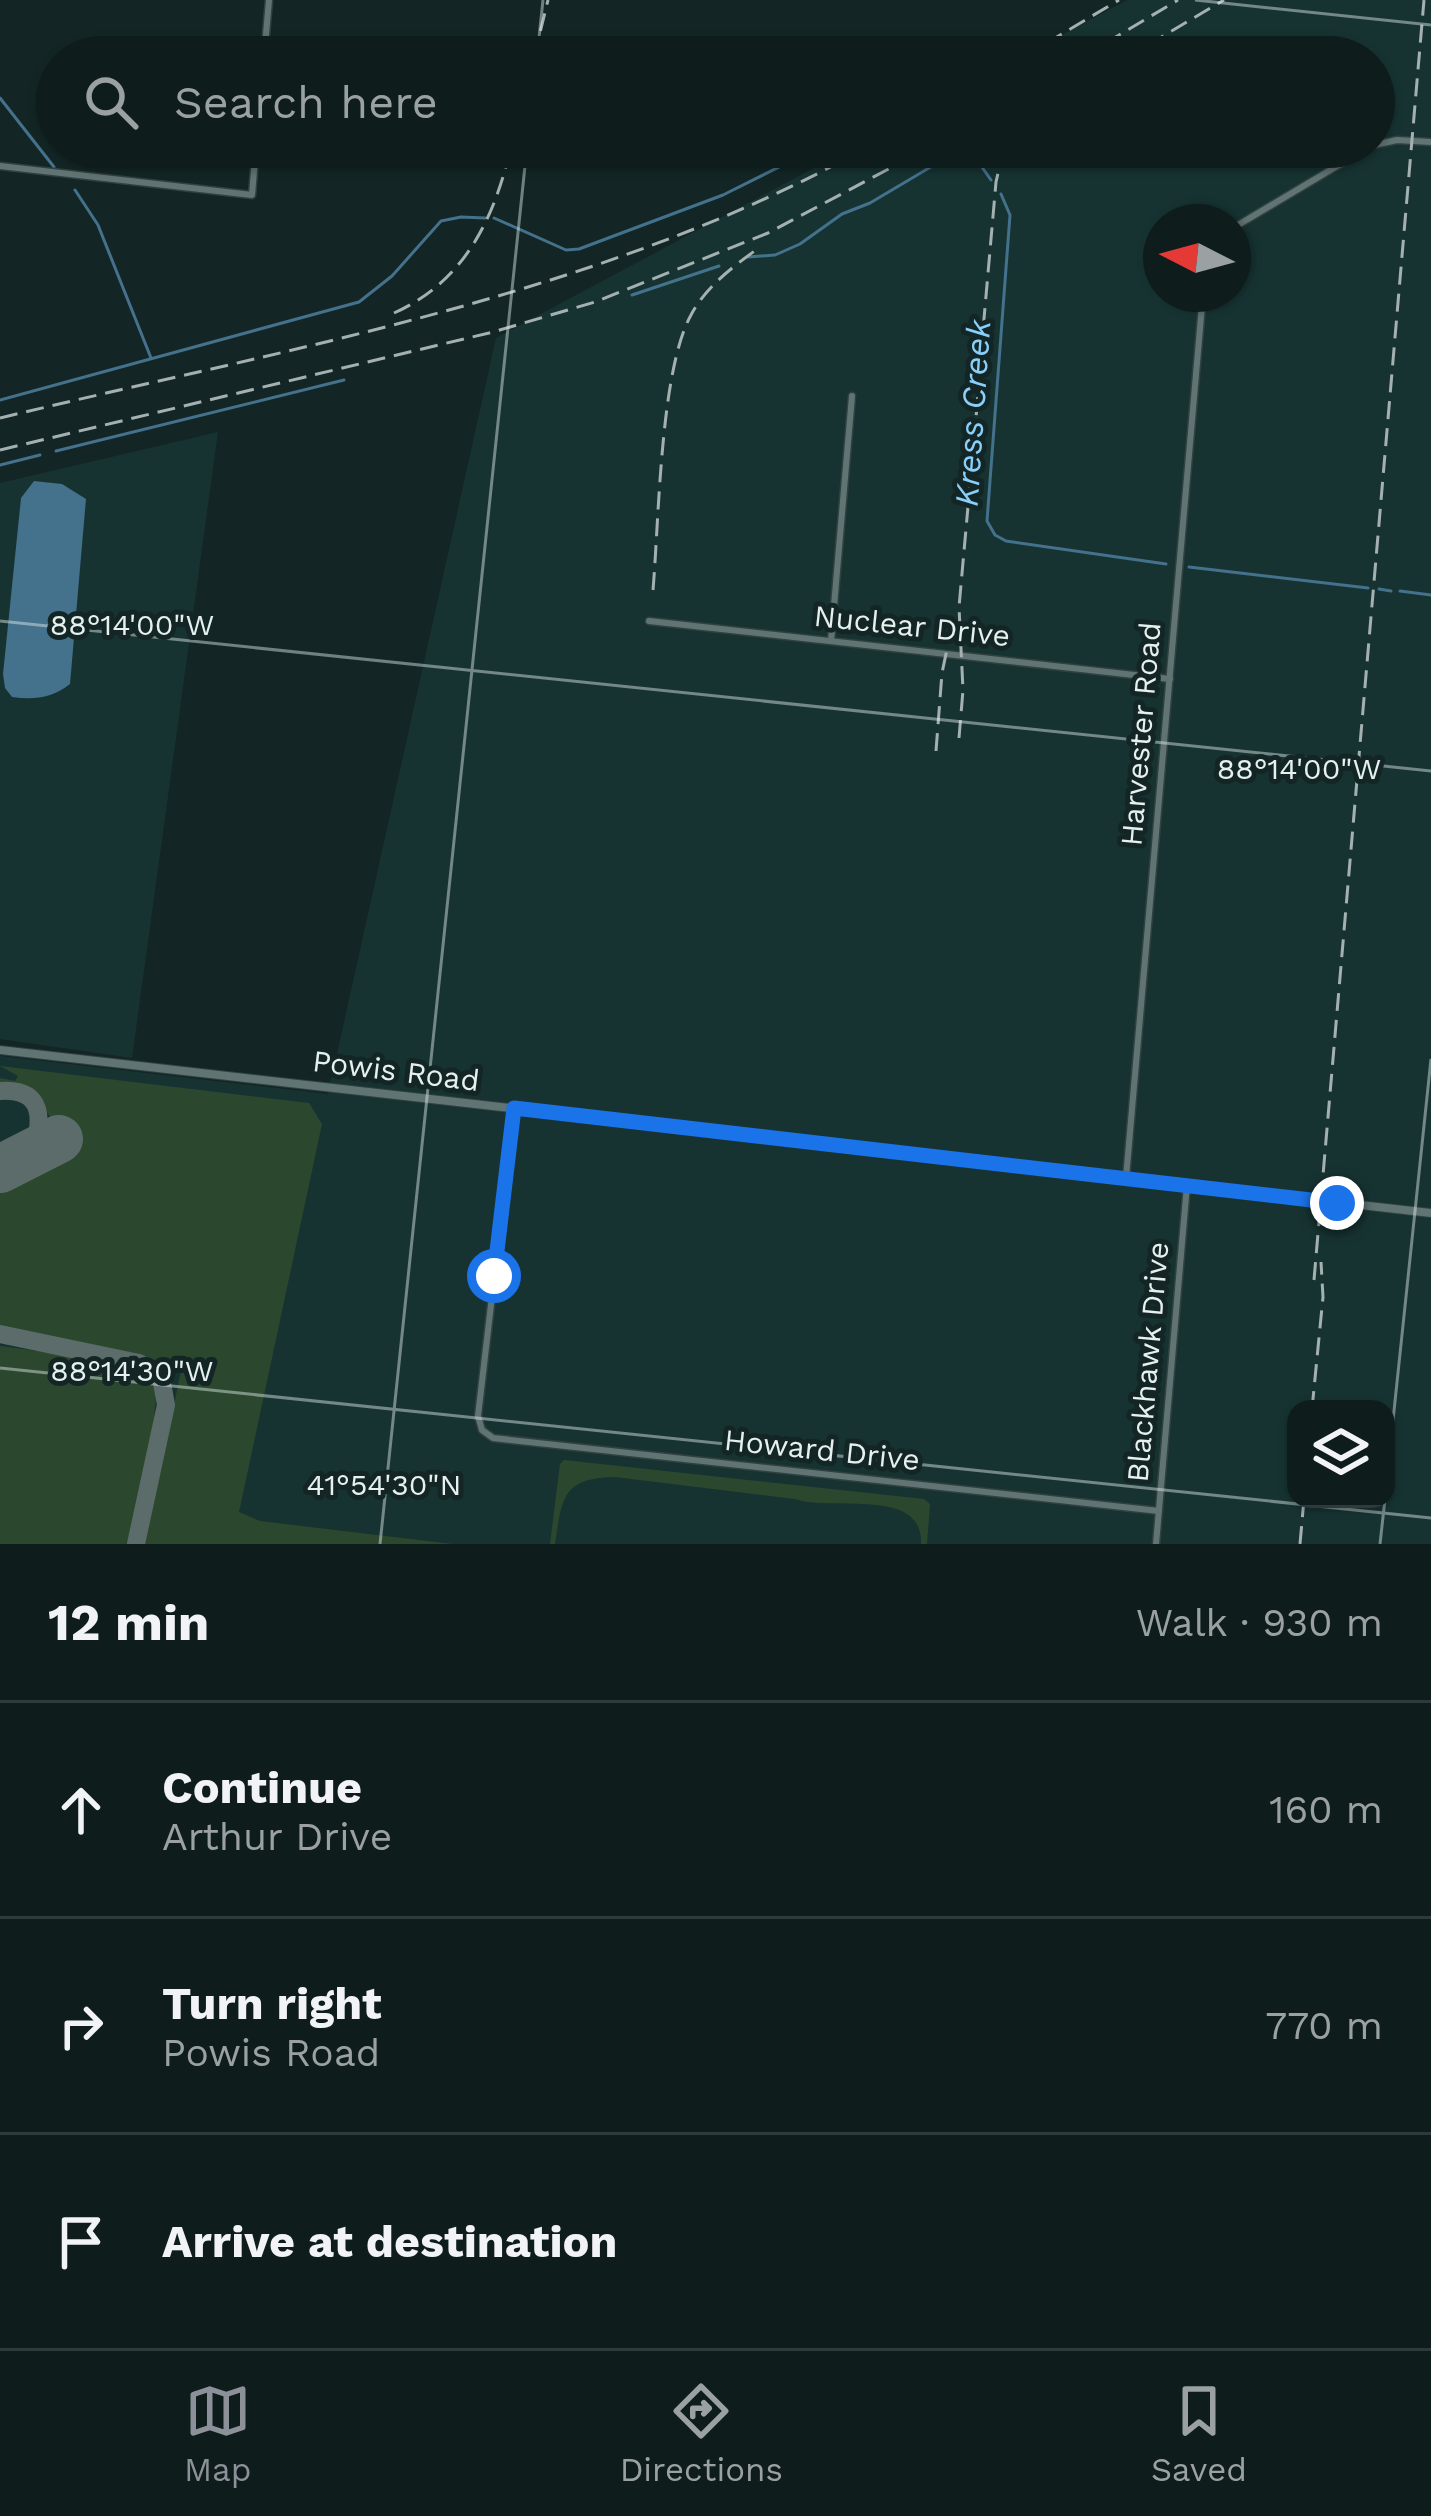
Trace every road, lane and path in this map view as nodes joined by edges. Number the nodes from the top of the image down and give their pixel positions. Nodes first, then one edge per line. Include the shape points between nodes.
1 (268, 0) edge
2 (265, 36) edge
3 (1395, 140) edge
4 (1431, 142) edge
5 (0, 166) edge
6 (254, 168) edge
7 (1335, 168) edge
8 (1251, 217) edge
9 (1201, 312) edge
10 (852, 396) dead end
11 (649, 620) dead end
12 (831, 641) junction
13 (1170, 679) junction
14 (0, 1050) edge
15 (514, 1108) junction
16 (1126, 1178) junction
17 (1187, 1185) junction
18 (1431, 1213) edge
19 (1159, 1511) junction
20 (1156, 1544) edge

1 - 2 street
3 - 4 street
5 - 6 street via 252,195
7 - 8 street
9 - 13 street, Harvester Road
10 - 12 street
11 - 12 street, Nuclear Drive
12 - 13 street, Nuclear Drive
13 - 16 street, Harvester Road
14 - 15 street, Powis Road
15 - 16 street, Powis Road
15 - 19 street, Howard Drive via 478,1416 494,1438
16 - 17 street, Powis Road
17 - 18 street, Powis Road
17 - 19 street, Blackhawk Drive
19 - 20 street, Blackhawk Drive

